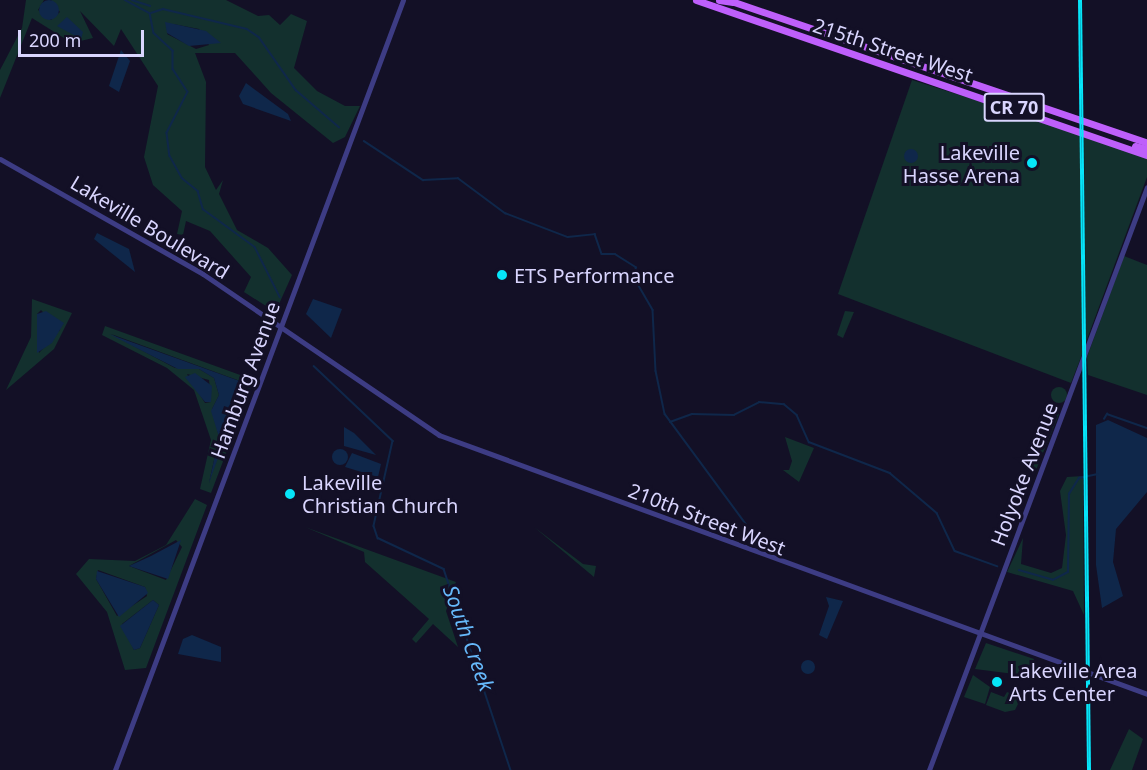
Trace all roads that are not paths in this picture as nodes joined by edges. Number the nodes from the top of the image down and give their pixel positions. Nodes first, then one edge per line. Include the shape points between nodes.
1 (404, 0) edge
2 (696, 0) edge
3 (718, 0) edge
4 (732, 1) edge
5 (1109, 141) junction
6 (1147, 143) edge
7 (1147, 149) edge
8 (1147, 155) edge
9 (0, 159) edge
10 (1147, 187) edge
11 (281, 326) junction
12 (979, 635) junction
13 (1147, 694) edge
14 (115, 770) edge
15 (929, 770) edge

1 - 11 street, Hamburg Avenue
2 - 5 main road, 215th Street West / CR 70
3 - 4 main road, 215th Street West
4 - 6 main road, 215th Street West / CR 70
5 - 7 main road
5 - 8 main road, 215th Street West / CR 70
9 - 11 street, Lakeville Boulevard via 171,254
10 - 12 street, Holyoke Avenue
11 - 12 street, 210th Street West via 440,435
11 - 14 street, Hamburg Avenue
12 - 13 street, 210th Street West
12 - 15 street, Holyoke Avenue

